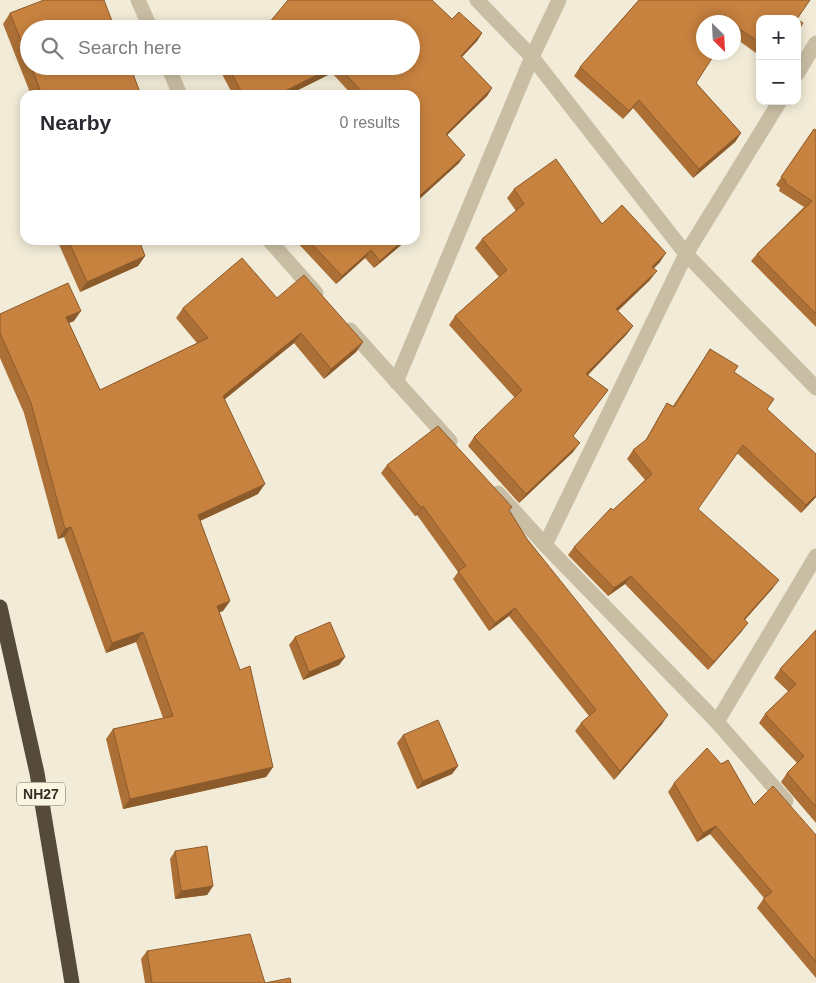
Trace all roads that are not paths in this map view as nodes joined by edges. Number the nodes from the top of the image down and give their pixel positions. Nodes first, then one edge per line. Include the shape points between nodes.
1 (138, 0) edge
2 (478, 0) edge
3 (559, 0) edge
4 (147, 20) edge
5 (816, 43) edge
6 (532, 56) junction
7 (801, 67) edge
8 (172, 75) edge
9 (178, 90) edge
10 (778, 105) edge
11 (273, 245) edge
12 (686, 254) junction
13 (326, 304) edge
14 (339, 318) edge
15 (396, 382) junction
16 (816, 388) edge
17 (461, 453) edge
18 (486, 481) edge
19 (545, 545) junction
20 (816, 556) edge
21 (0, 607) edge
22 (717, 722) junction
23 (797, 815) edge
24 (72, 983) edge

1 - 4 street
2 - 6 street
3 - 6 street
5 - 7 street
6 - 12 street
6 - 15 street
8 - 9 street
10 - 12 street
11 - 13 street
12 - 16 street
12 - 19 street
14 - 15 street
15 - 17 street
18 - 19 street
19 - 22 street
20 - 22 street
21 - 24 highway, NH27 via 37,773
22 - 23 street

